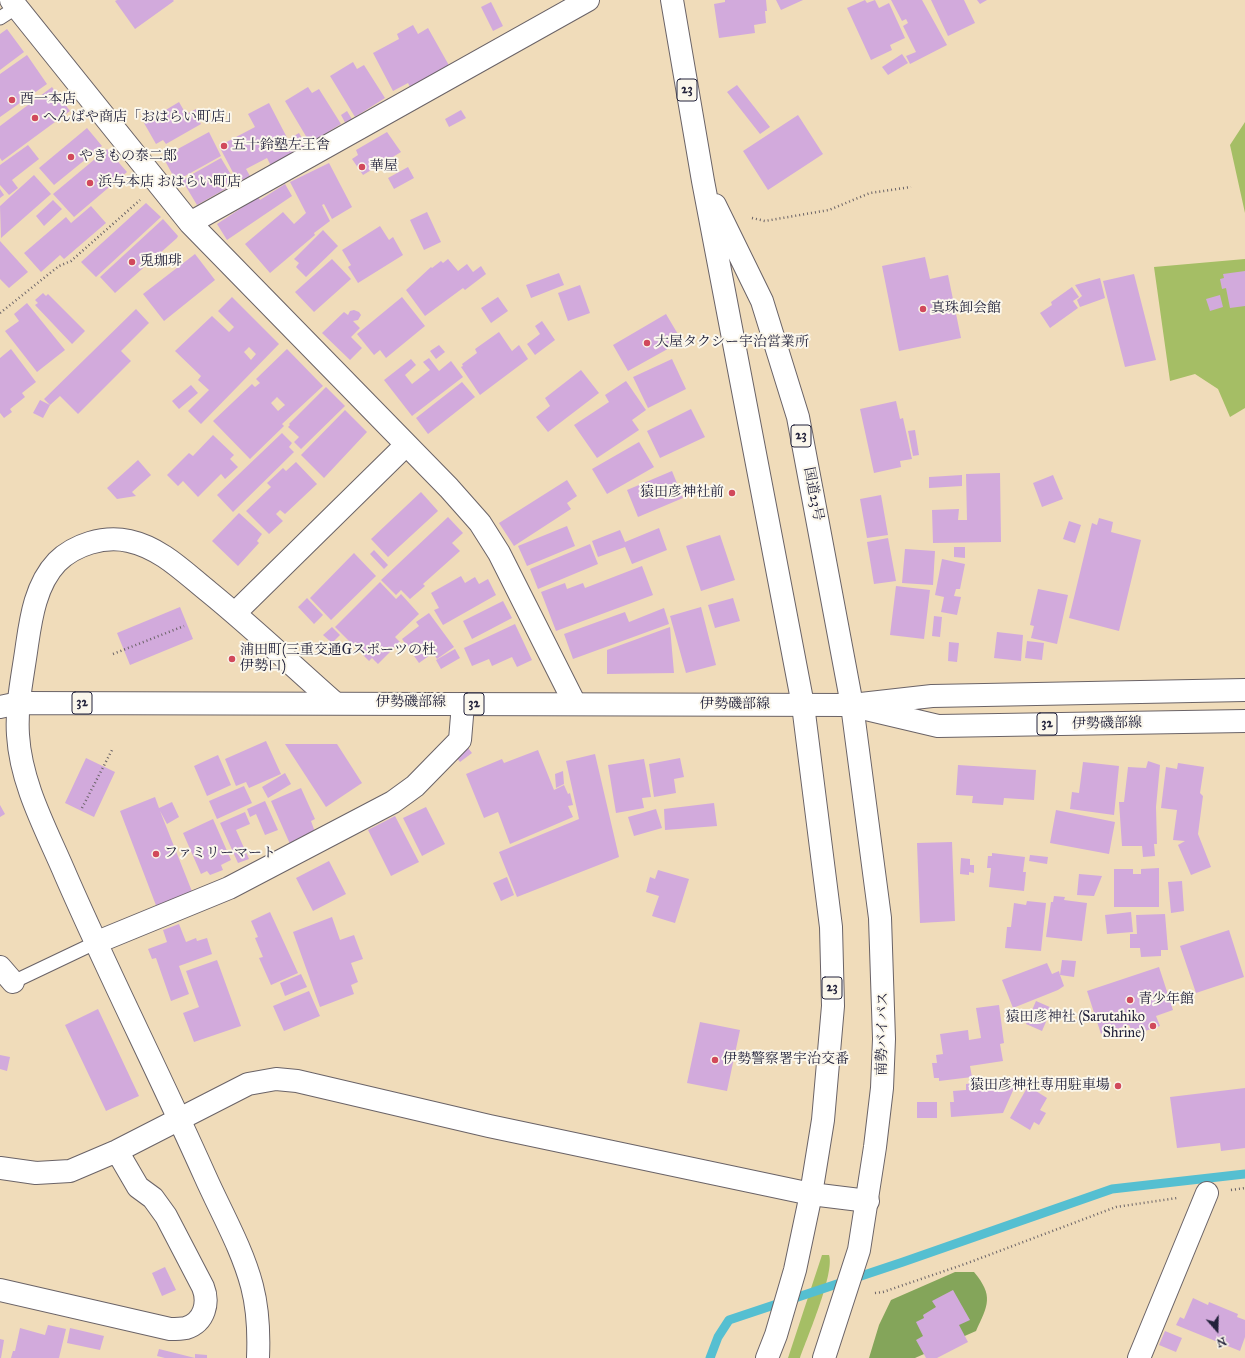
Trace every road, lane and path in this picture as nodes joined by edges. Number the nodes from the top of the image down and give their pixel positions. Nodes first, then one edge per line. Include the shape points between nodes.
1 (588, 0) edge
2 (672, 0) edge
3 (9, 8) edge
4 (703, 181) junction
5 (158, 184) junction
6 (911, 187) dead end
7 (745, 217) dead end
8 (190, 223) junction
9 (0, 313) edge
10 (406, 445) junction
11 (235, 613) junction
12 (184, 626) dead end
13 (113, 654) dead end
14 (1245, 690) edge
15 (6, 703) edge
16 (335, 703) junction
17 (463, 704) junction
18 (575, 704) junction
19 (803, 705) junction
20 (852, 705) junction
21 (1245, 721) edge
22 (112, 750) dead end
23 (82, 808) dead end
24 (95, 943) junction
25 (6, 975) edge
26 (179, 1118) junction
27 (117, 1151) junction
28 (0, 1168) edge
29 (1245, 1188) edge
30 (1207, 1193) junction
31 (811, 1194) junction
32 (868, 1201) junction
33 (0, 1290) edge
34 (875, 1293) dead end
35 (258, 1358) edge
36 (767, 1358) edge
37 (824, 1358) edge
38 (1139, 1358) edge

1 - 8 main road
2 - 4 main road, 国道23号 / 23
3 - 5 main road
4 - 19 main road, 国道23号 / 23
4 - 20 main road, 国道23号 / 23 via 762,301 798,417
5 - 8 main road
5 - 9 path via 71,261 59,266
6 - 7 path via 870,193 829,210 765,221
8 - 10 main road
10 - 11 main road
10 - 18 main road via 480,523 499,553
11 - 15 main road via 164,555 143,545 125,539 85,544 66,553 42,583
11 - 16 main road
12 - 13 path
14 - 20 main road, 伊勢磯部線 / 32 via 932,696
15 - 16 main road, 伊勢磯部線 / 32
15 - 24 main road via 18,735 24,774
16 - 17 main road, 伊勢磯部線 / 32
17 - 18 main road, 伊勢磯部線 / 32
17 - 24 main road via 460,740 415,786 393,802 230,888
18 - 19 main road, 伊勢磯部線 / 32
19 - 20 main road, 伊勢磯部線 / 32
19 - 31 main road, 23 via 831,927 833,1006 823,1120
20 - 21 main road, 伊勢磯部線 / 32 via 938,726
20 - 32 main road, 南勢バイパス / 23 via 880,918 884,1001 882,1088
22 - 23 path
24 - 25 lane
24 - 26 main road
26 - 27 main road
26 - 31 main road via 248,1084 276,1079 297,1081 489,1126
26 - 35 main road via 238,1248 252,1287
27 - 28 main road via 70,1171 36,1173
27 - 33 main road via 138,1187 154,1198 166,1216 196,1272 206,1296 206,1307 202,1316 186,1328 170,1329
29 - 30 path
30 - 34 path via 1116,1207 965,1264
30 - 38 main road
31 - 32 main road
31 - 36 main road, 23 via 795,1270
32 - 37 main road, 南勢バイパス / 23 via 859,1250

